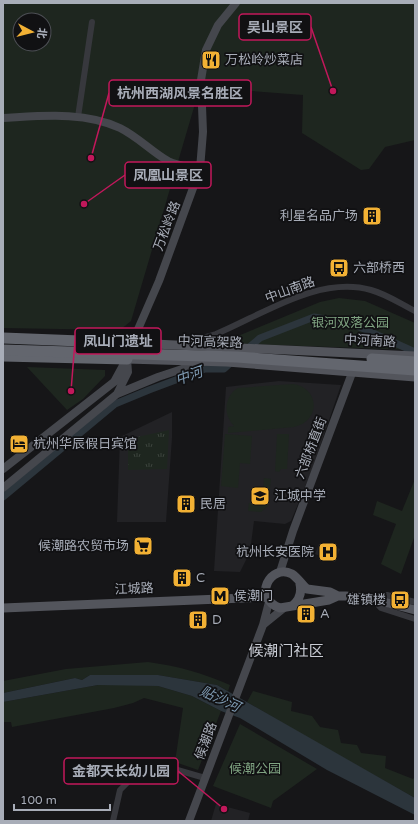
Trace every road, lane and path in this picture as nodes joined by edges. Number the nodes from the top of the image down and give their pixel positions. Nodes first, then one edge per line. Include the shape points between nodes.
1 (236, 3) edge
2 (92, 22) dead end
3 (78, 117) junction
4 (3, 118) edge
5 (200, 169) junction
6 (415, 311) edge
7 (9, 338) edge
8 (132, 343) junction
9 (3, 345) edge
10 (173, 345) junction
11 (3, 350) edge
12 (3, 356) edge
13 (415, 356) edge
14 (127, 360) junction
15 (205, 362) junction
16 (415, 362) edge
17 (415, 370) edge
18 (351, 376) junction
19 (415, 377) edge
20 (117, 394) junction
21 (3, 469) edge
22 (3, 488) edge
23 (280, 572) junction
24 (300, 584) junction
25 (338, 596) junction
26 (267, 599) junction
27 (373, 599) junction
28 (415, 602) edge
29 (288, 607) junction
30 (3, 608) edge
31 (415, 610) edge
32 (415, 619) edge
33 (263, 625) junction
34 (205, 778) junction
35 (113, 821) edge
36 (189, 821) edge

1 - 5 street, 万松岭路 via 218,25 203,61 203,150
2 - 3 street
3 - 4 street via 65,115
3 - 5 street via 119,128 169,161
5 - 8 street, 万松岭路 via 159,281
6 - 10 street, 中山南路 via 370,290 351,286 328,288 273,307 214,334
7 - 8 highway
8 - 10 main road, 中河南路
8 - 14 street, 万松岭路
9 - 16 highway, 中河高架路, bridge
10 - 13 main road, 中河南路
11 - 17 highway, 中河高架路, bridge via 237,357
12 - 14 highway
14 - 15 main road
14 - 20 street via 128,372
14 - 21 street via 114,382
15 - 18 main road
15 - 20 street
18 - 19 main road
18 - 23 street, 六部桥直街
20 - 22 street
23 - 24 main road via 292,574
23 - 26 main road via 269,578 266,584
24 - 25 main road via 307,589 330,592
24 - 29 main road via 299,599
25 - 27 main road
25 - 29 main road
26 - 29 main road, 江城路 via 274,606
26 - 30 main road, 江城路
26 - 33 street, 候潮路
27 - 28 street via 387,595
27 - 31 main road
27 - 32 street via 381,608
29 - 33 street
33 - 34 street, 候潮路
34 - 35 street via 167,767 141,770 120,790
34 - 36 street, 候潮路

